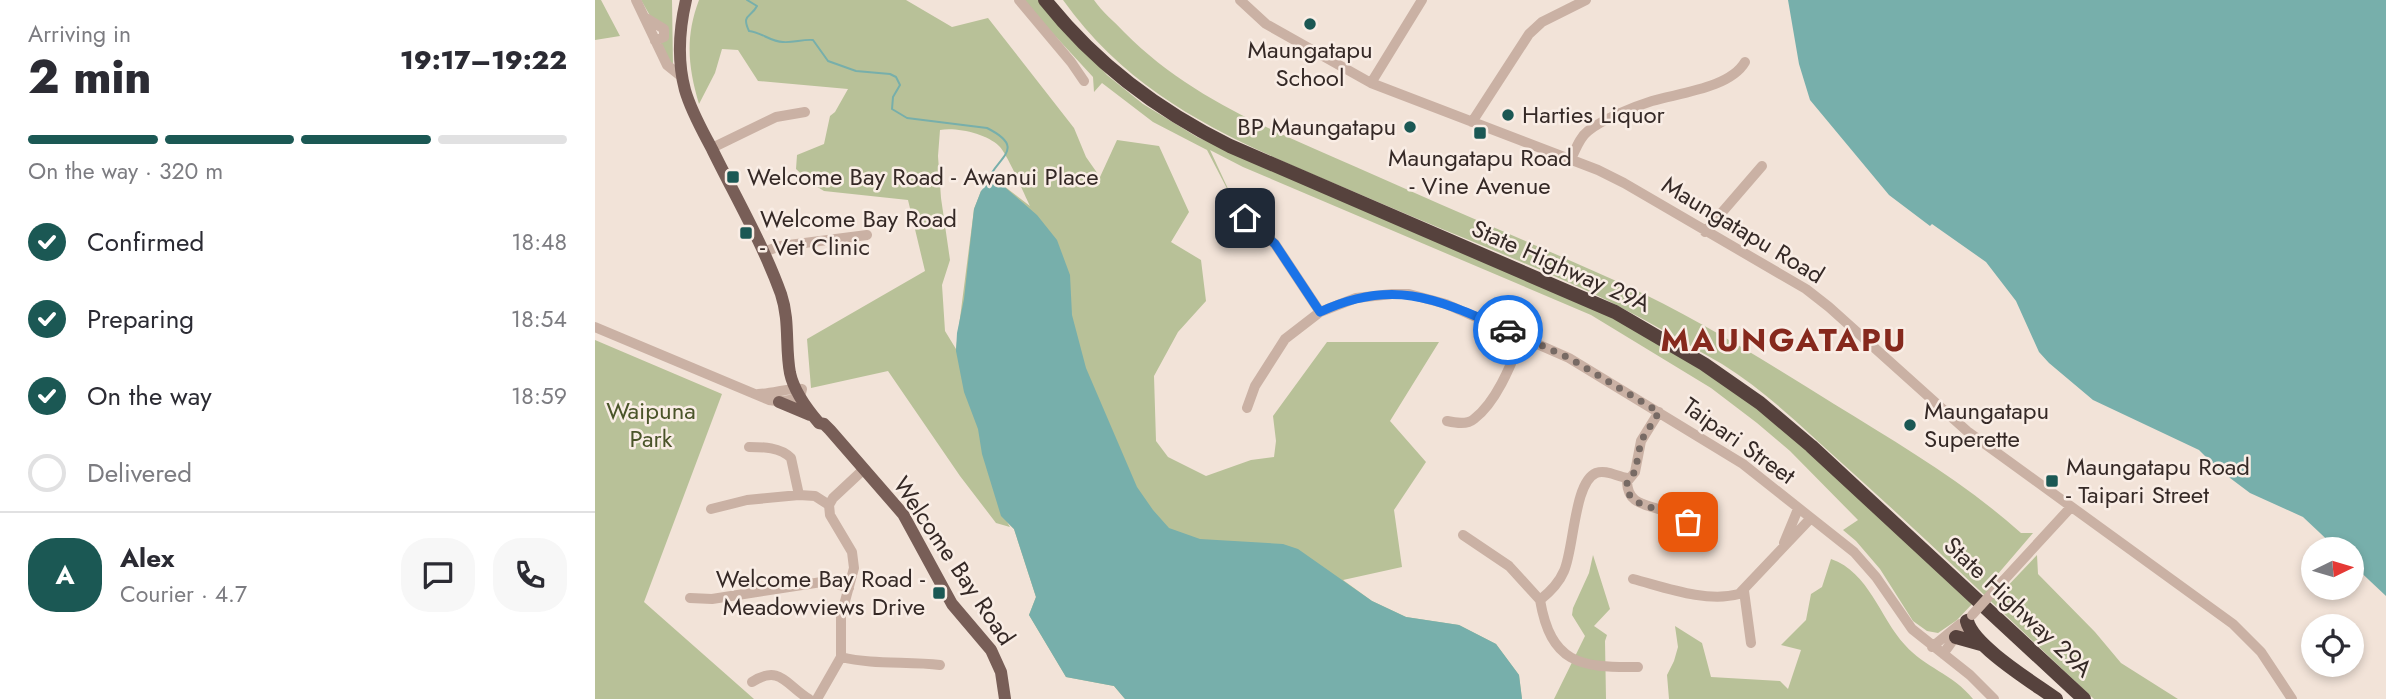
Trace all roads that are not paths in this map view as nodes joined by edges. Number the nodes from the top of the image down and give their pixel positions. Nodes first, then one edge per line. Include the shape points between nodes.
1 (636, 0) edge
2 (685, 0) edge
3 (1019, 0) edge
4 (1045, 0) edge
5 (1056, 0) edge
6 (1240, 0) edge
7 (1422, 0) edge
8 (1586, 0) edge
9 (1099, 57) junction
10 (1745, 62) dead end
11 (682, 77) junction
12 (1084, 81) dead end
13 (1371, 83) junction
14 (805, 113) dead end
15 (1472, 122) junction
16 (712, 148) junction
17 (1571, 159) junction
18 (1762, 166) dead end
19 (1245, 218) dead end
20 (1705, 232) junction
21 (867, 235) dead end
22 (763, 252) junction
23 (1320, 312) junction
24 (595, 327) edge
25 (1522, 337) junction
26 (799, 391) junction
27 (758, 394) junction
28 (779, 402) junction
29 (1247, 408) dead end
30 (1659, 412) junction
31 (819, 420) junction
32 (1447, 421) dead end
33 (749, 447) dead end
34 (863, 470) junction
35 (1628, 478) junction
36 (799, 495) junction
37 (829, 505) junction
38 (2071, 507) junction
39 (711, 509) dead end
40 (1798, 509) junction
41 (1810, 519) junction
42 (1701, 528) dead end
43 (1462, 536) dead end
44 (1781, 550) junction
45 (1633, 579) dead end
46 (849, 588) junction
47 (1744, 591) junction
48 (689, 598) dead end
49 (1540, 600) junction
50 (1969, 618) junction
51 (1956, 636) junction
52 (1751, 643) dead end
53 (1983, 645) junction
54 (1932, 647) junction
55 (1943, 654) junction
56 (841, 657) junction
57 (940, 665) dead end
58 (1638, 667) dead end
59 (752, 681) dead end
60 (809, 699) edge
61 (817, 699) edge
62 (1005, 699) edge
63 (1994, 699) edge
64 (2056, 699) edge
65 (2084, 699) edge
66 (2293, 699) edge

1 - 11 street via 667,65
2 - 11 main road, Welcome Bay Road via 680,36
3 - 12 street
4 - 9 highway, State Highway 29A
5 - 9 highway, State Highway 29A
6 - 13 street, Maungatapu Road via 1266,24
7 - 13 street
8 - 15 street via 1542,22 1529,34
9 - 65 highway, State Highway 29A via 1145,95 1211,136 1615,312 1704,363 1811,446
10 - 17 street via 1727,79 1638,106 1595,127 1580,140
11 - 16 main road, Welcome Bay Road
13 - 15 street, Maungatapu Road
14 - 16 street via 776,117
15 - 17 street, Maungatapu Road
16 - 22 main road, Welcome Bay Road
17 - 20 street, Maungatapu Road via 1624,183
18 - 20 street
19 - 23 street via 1275,244
20 - 38 street, Maungatapu Road via 1817,298 1967,431
21 - 22 street
22 - 26 main road, Welcome Bay Road via 785,309 788,359
23 - 25 street, Taipari Street via 1356,298 1409,294 1446,304
23 - 29 street, Taipari Street via 1285,339 1255,386
24 - 27 street
25 - 30 street, Taipari Street via 1569,358
25 - 32 street via 1499,389 1475,419
26 - 27 street
26 - 28 street
26 - 31 main road, Welcome Bay Road via 824,420
27 - 28 street
28 - 31 main road
30 - 35 street via 1641,441 1635,472
30 - 40 street, Taipari Street via 1769,482
31 - 34 main road, Welcome Bay Road
33 - 36 street via 788,454
34 - 37 street
34 - 62 main road, Welcome Bay Road via 903,514 952,604 995,655
35 - 42 street via 1626,486 1637,503
35 - 49 street via 1606,472 1589,478 1564,570
36 - 37 street via 815,496
36 - 39 street
37 - 46 street via 855,561
38 - 50 street, bridge
38 - 66 street, Maungatapu Road via 2233,624 2261,652
40 - 41 street, Taipari Street
40 - 44 street
41 - 44 street
41 - 54 street, Taipari Street via 1868,566 1904,620
43 - 49 street via 1509,566
44 - 47 street
45 - 47 street via 1712,596
46 - 48 street via 828,582 712,599
46 - 56 street via 841,616
47 - 52 street
49 - 58 street via 1549,634 1568,657 1602,667
50 - 51 street
50 - 53 highway via 1972,633
50 - 54 street
51 - 53 highway
51 - 55 street
53 - 64 highway
54 - 55 street, Taipari Street
55 - 63 street, Taipari Street
56 - 57 street
56 - 61 street
59 - 60 street via 772,673

